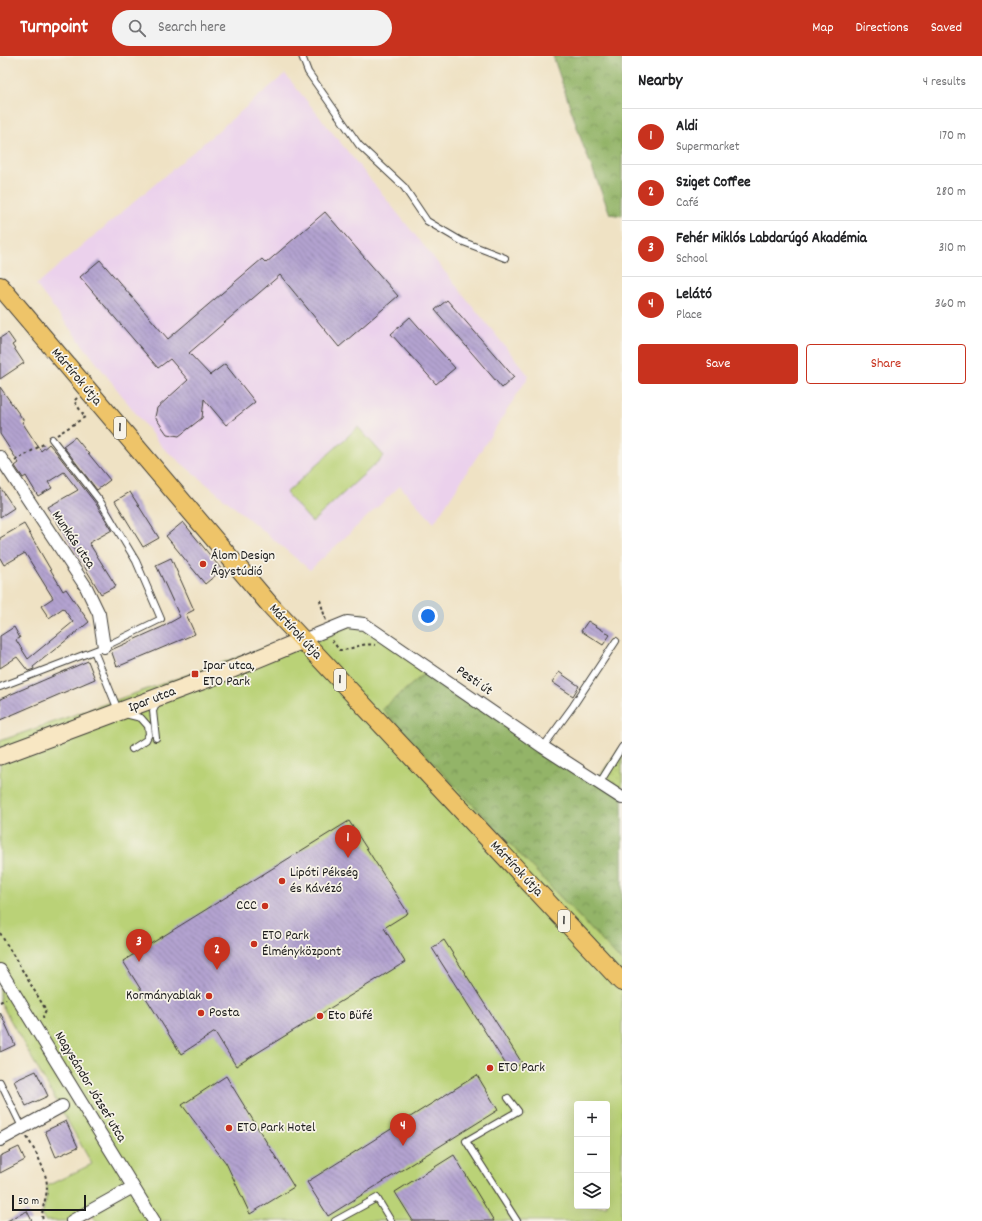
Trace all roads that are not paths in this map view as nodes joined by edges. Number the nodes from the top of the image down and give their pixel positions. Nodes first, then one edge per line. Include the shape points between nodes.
1 (302, 56) edge
2 (505, 258) dead end
3 (0, 286) edge
4 (52, 439) road end
5 (3, 462) edge
6 (302, 640) junction
7 (616, 641) dead end
8 (99, 649) junction
9 (0, 688) edge
10 (160, 697) junction
11 (119, 713) junction
12 (156, 738) dead end
13 (543, 746) junction
14 (622, 747) edge
15 (132, 749) dead end
16 (0, 756) edge
17 (599, 784) junction
18 (622, 798) edge
19 (0, 970) edge
20 (622, 982) edge
21 (0, 1082) edge
22 (508, 1098) dead end
23 (62, 1106) dead end
24 (23, 1129) junction
25 (0, 1140) edge
26 (134, 1187) junction
27 (72, 1221) edge
28 (154, 1221) edge
29 (335, 1221) edge
30 (391, 1221) edge
31 (517, 1221) edge

1 - 2 lane via 308,72 359,145 404,187 427,221 461,241
3 - 6 main road, Mártírok útja / 1
4 - 8 lane via 100,501 136,562 161,619
5 - 8 street, Munkás utca via 86,586 99,614
6 - 10 street, Ipar utca
6 - 13 street, Pesti út via 347,622 364,624
6 - 20 main road, Mártírok útja / 1
7 - 13 lane
8 - 9 lane
8 - 11 lane
10 - 11 street, Ipar utca
10 - 12 lane via 154,711
11 - 15 lane via 141,718 148,726 149,734 146,740
11 - 16 street, Ipar utca
13 - 17 street, Pesti út
14 - 17 lane
17 - 18 street, Pesti út
19 - 26 street, Nagysándor József utca
21 - 24 lane
22 - 31 lane via 518,1111 466,1141
23 - 24 street
24 - 25 street
26 - 27 street
26 - 28 street, Nagysándor József utca
29 - 30 lane via 377,1198

